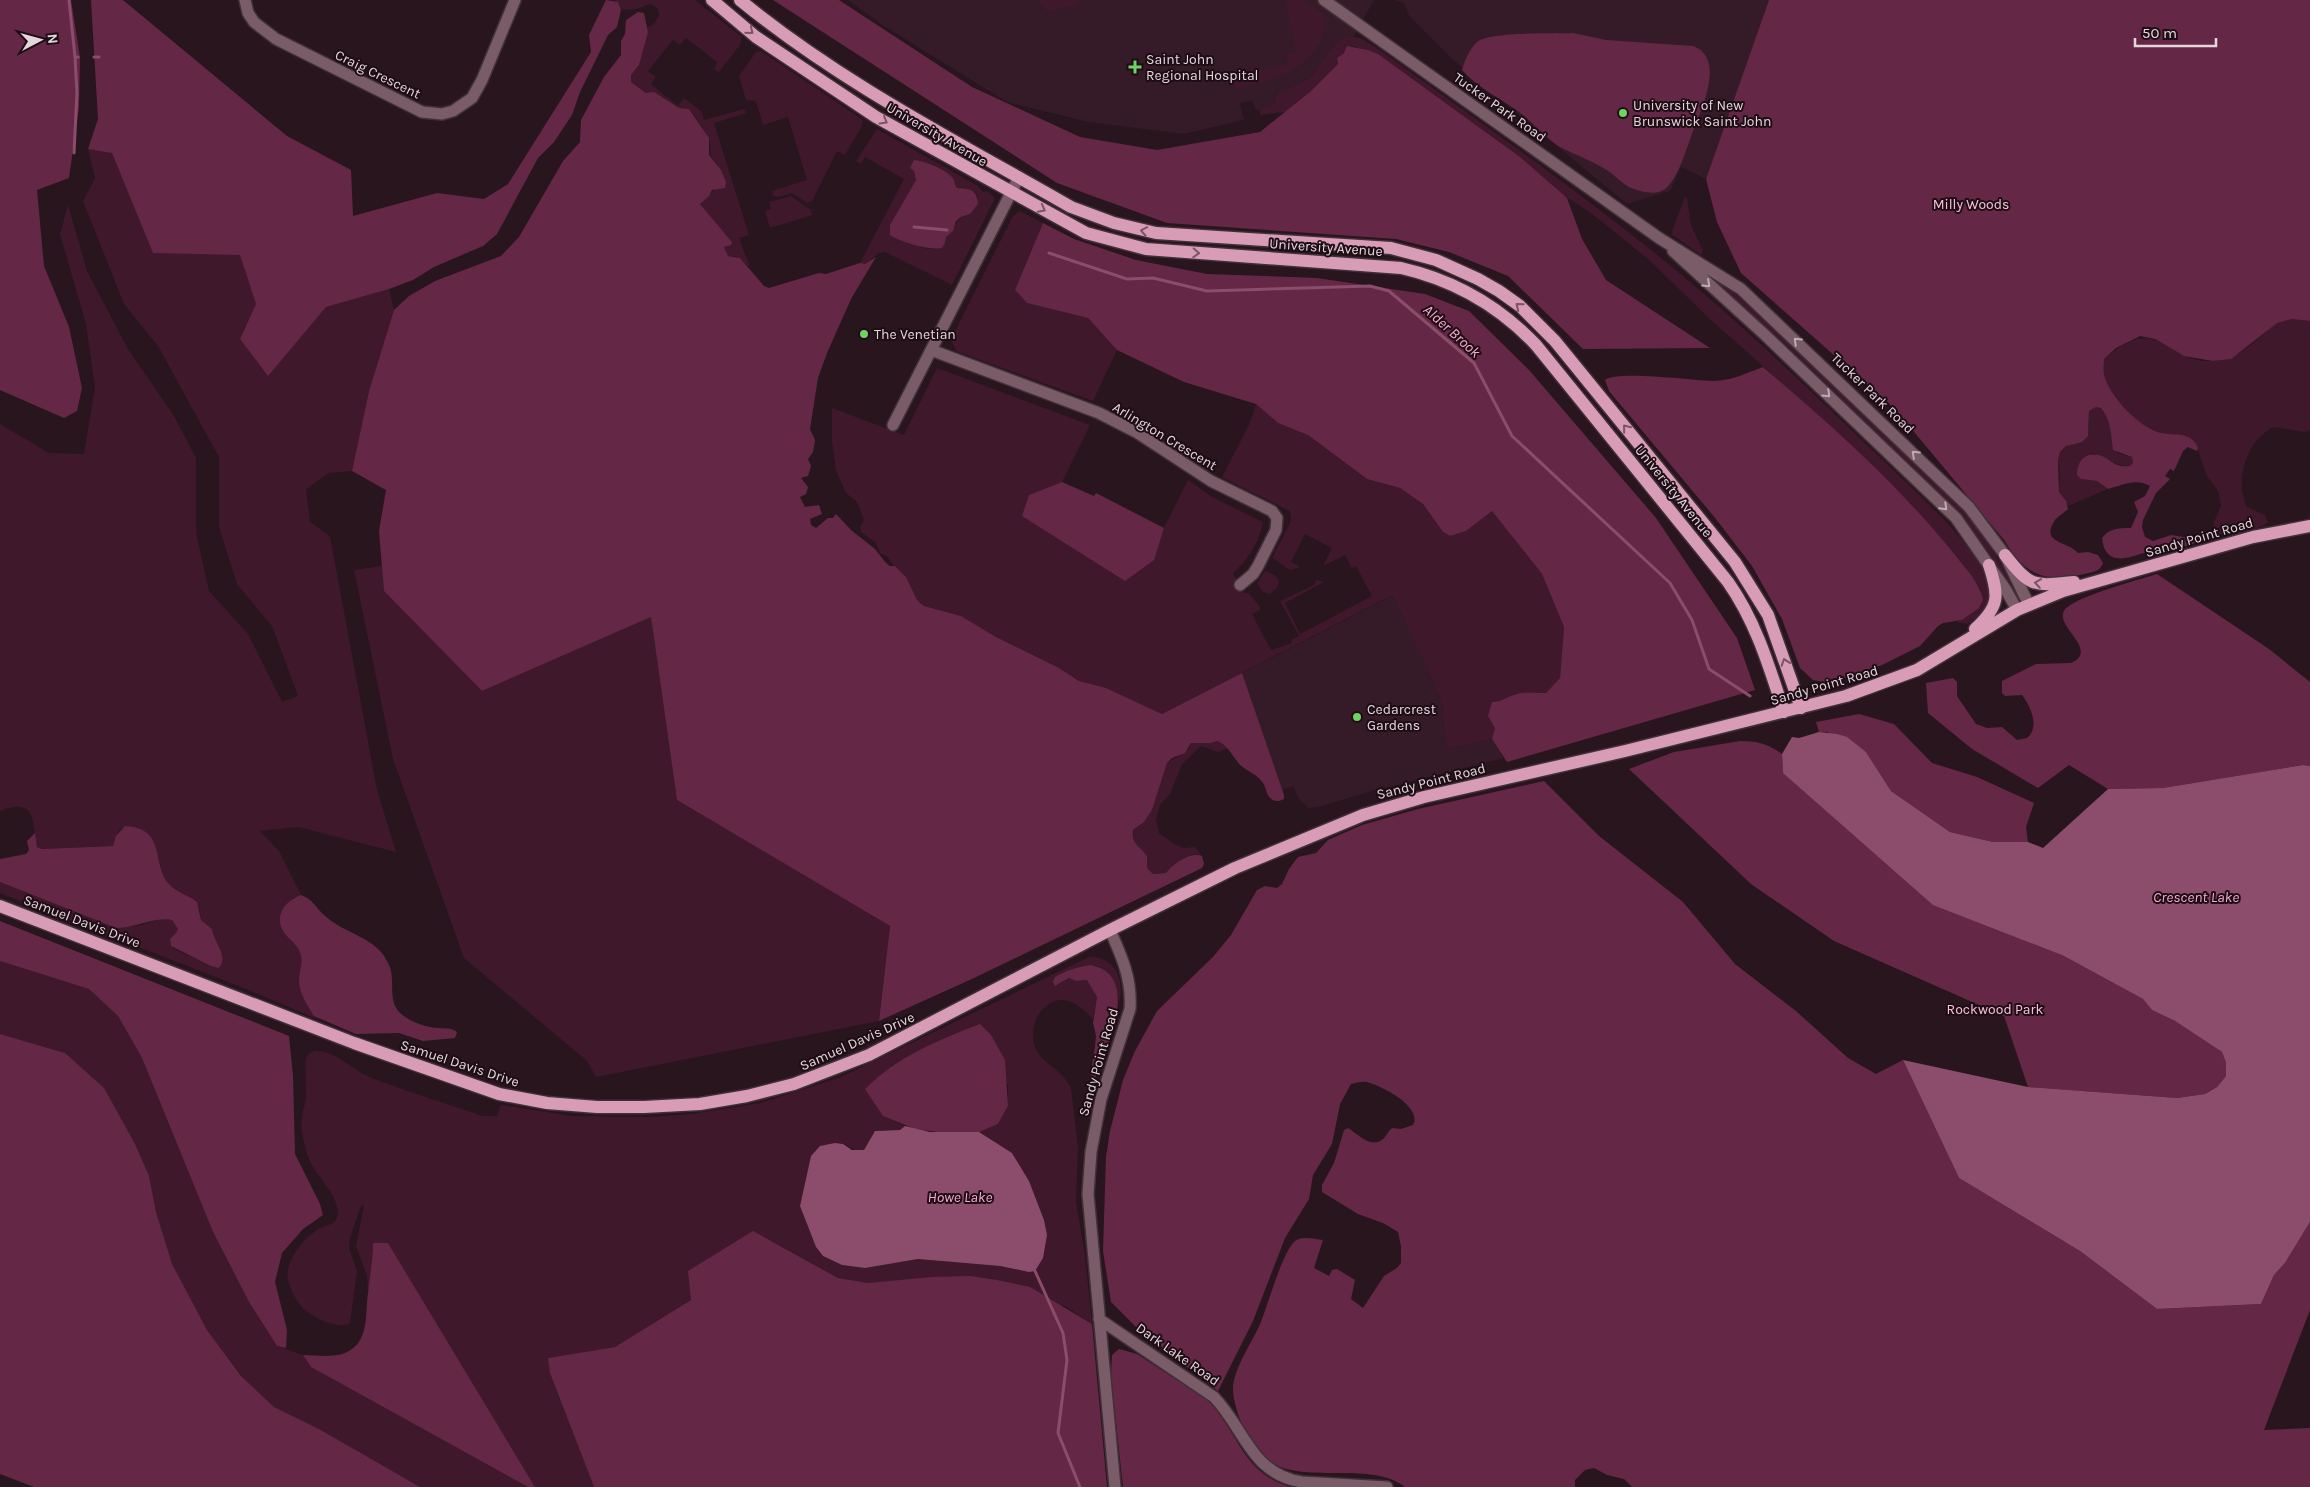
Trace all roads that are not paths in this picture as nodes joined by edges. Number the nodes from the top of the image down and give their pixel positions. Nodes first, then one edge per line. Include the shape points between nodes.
1 (245, 0) edge
2 (515, 0) edge
3 (712, 0) edge
4 (740, 0) edge
5 (1324, 0) edge
6 (1019, 177) junction
7 (1011, 193) junction
8 (1659, 238) junction
9 (931, 350) junction
10 (893, 425) dead end
11 (2310, 526) edge
12 (2004, 555) junction
13 (1989, 565) junction
14 (2104, 579) junction
15 (1240, 585) dead end
16 (2023, 608) junction
17 (1954, 649) junction
18 (1801, 708) junction
19 (1784, 712) junction
20 (0, 906) edge
21 (1110, 930) junction
22 (1099, 1319) junction
23 (1115, 1487) edge
24 (1386, 1487) edge

1 - 2 street, Craig Crescent via 254,22 276,39 422,112 442,114 472,98
3 -> 7 main road, University Avenue via 756,37 836,91
4 - 6 main road, University Avenue via 802,47 876,96
5 - 8 street, Tucker Park Road
6 - 7 street
18 -> 6 main road, University Avenue via 1768,615 1735,562 1555,342 1520,306 1499,291 1436,260 1391,248 1156,234 1136,230 1092,216
7 - 9 street
7 -> 19 main road, University Avenue via 1086,233 1125,245 1401,268 1431,276 1489,304 1536,345 1728,582 1759,637
12 -> 8 street, Tucker Park Road via 1952,488 1741,289
8 -> 13 street, Tucker Park Road via 1939,502 1966,531
9 - 10 street
9 - 15 street, Arlington Crescent via 1099,413 1136,432 1211,481 1272,512 1277,518 1276,530 1255,571
11 - 14 main road, Sandy Point Road via 2253,537
14 -> 12 main road via 2048,585 2031,583
12 - 16 street, Tucker Park Road
13 - 16 street, Tucker Park Road
13 - 17 main road via 1996,590 1995,605 1986,619
14 - 16 main road, Sandy Point Road via 2062,591
16 - 17 main road, Sandy Point Road
17 - 18 main road, Sandy Point Road via 1897,679
18 - 19 main road, Sandy Point Road
19 - 21 main road, Sandy Point Road via 1377,810 1235,868
20 - 21 main road, Samuel Davis Drive via 474,1086 546,1103 622,1108 700,1104 747,1096 813,1078 897,1041
21 - 22 street, Sandy Point Road via 1125,964 1131,994 1126,1027 1101,1099 1091,1152 1089,1217
22 - 23 street, Sandy Point Road
22 - 24 street, Dark Lake Road via 1214,1397 1255,1456 1274,1472 1292,1481

